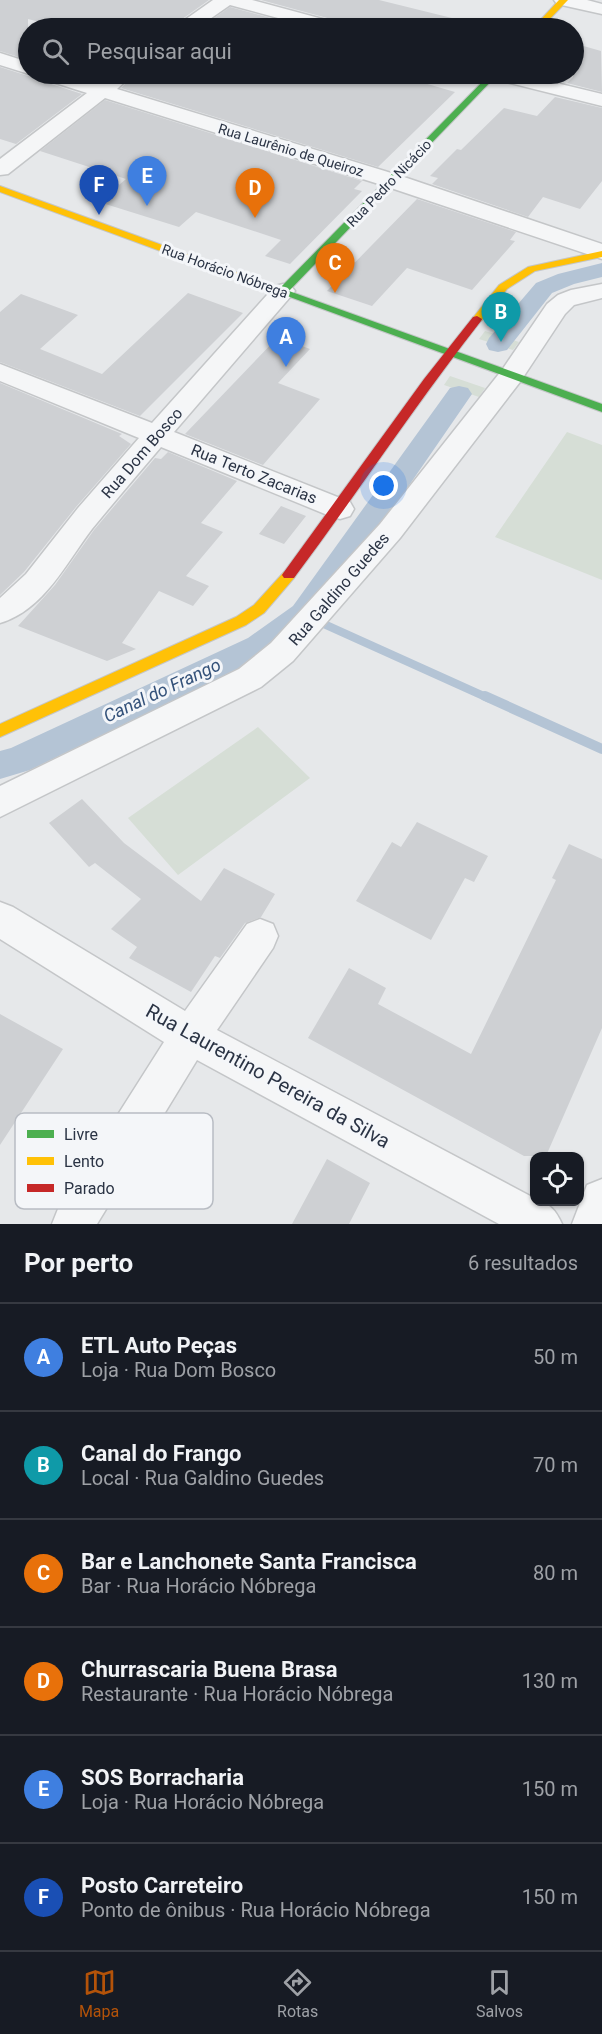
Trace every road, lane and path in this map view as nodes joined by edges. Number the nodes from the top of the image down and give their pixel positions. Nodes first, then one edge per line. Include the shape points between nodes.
1 (225, 0) edge
2 (231, 0) edge
3 (564, 0) edge
4 (602, 9) edge
5 (200, 18) edge
6 (297, 18) edge
7 (547, 18) edge
8 (0, 59) edge
9 (18, 65) edge
10 (81, 84) edge
11 (110, 84) edge
12 (486, 84) edge
13 (537, 84) edge
14 (102, 90) junction
15 (602, 100) edge
16 (0, 169) edge
17 (393, 181) junction
18 (0, 189) edge
19 (602, 253) edge
20 (283, 291) junction
21 (602, 291) edge
22 (449, 353) junction
23 (0, 372) edge
24 (511, 376) junction
25 (602, 408) edge
26 (159, 434) junction
27 (340, 509) junction
28 (0, 612) edge
29 (0, 731) edge
30 (0, 802) edge
31 (0, 919) edge
32 (260, 936) dead end
33 (190, 1036) junction
34 (142, 1113) edge
35 (602, 1200) edge
36 (82, 1209) edge
37 (73, 1224) edge
38 (541, 1224) edge
39 (592, 1224) edge

1 - 5 street
2 - 6 street
3 - 4 street
3 - 7 main road
8 - 9 street
10 - 14 street, Rua Laurênio de Queiroz
11 - 14 street
12 - 17 main road, Rua Pedro Nicácio
13 - 15 street
14 - 16 street
14 - 17 street, Rua Laurênio de Queiroz
17 - 19 street, Rua Laurênio de Queiroz
17 - 20 main road, Rua Pedro Nicácio
18 - 20 main road, Rua Horácio Nóbrega
19 - 22 main road via 541,266 515,277
20 - 22 main road, Rua Horácio Nóbrega
20 - 26 street, Rua Dom Bosco
21 - 24 street, Rua Galdino Guedes via 566,300 556,309
22 - 24 main road, Rua Horácio Nóbrega
22 - 27 main road
23 - 26 street, Rua Terto Zacarias
24 - 25 main road, Rua Horácio Nóbrega
24 - 30 street, Rua Galdino Guedes via 390,531 282,652 250,678
26 - 27 street, Rua Terto Zacarias
26 - 28 street, Rua Dom Bosco via 34,584
27 - 29 main road via 275,593 241,621
31 - 33 street, Rua Laurentino Pereira da Silva
32 - 33 street
33 - 34 street
33 - 38 street, Rua Laurentino Pereira da Silva
35 - 39 street
36 - 37 street

